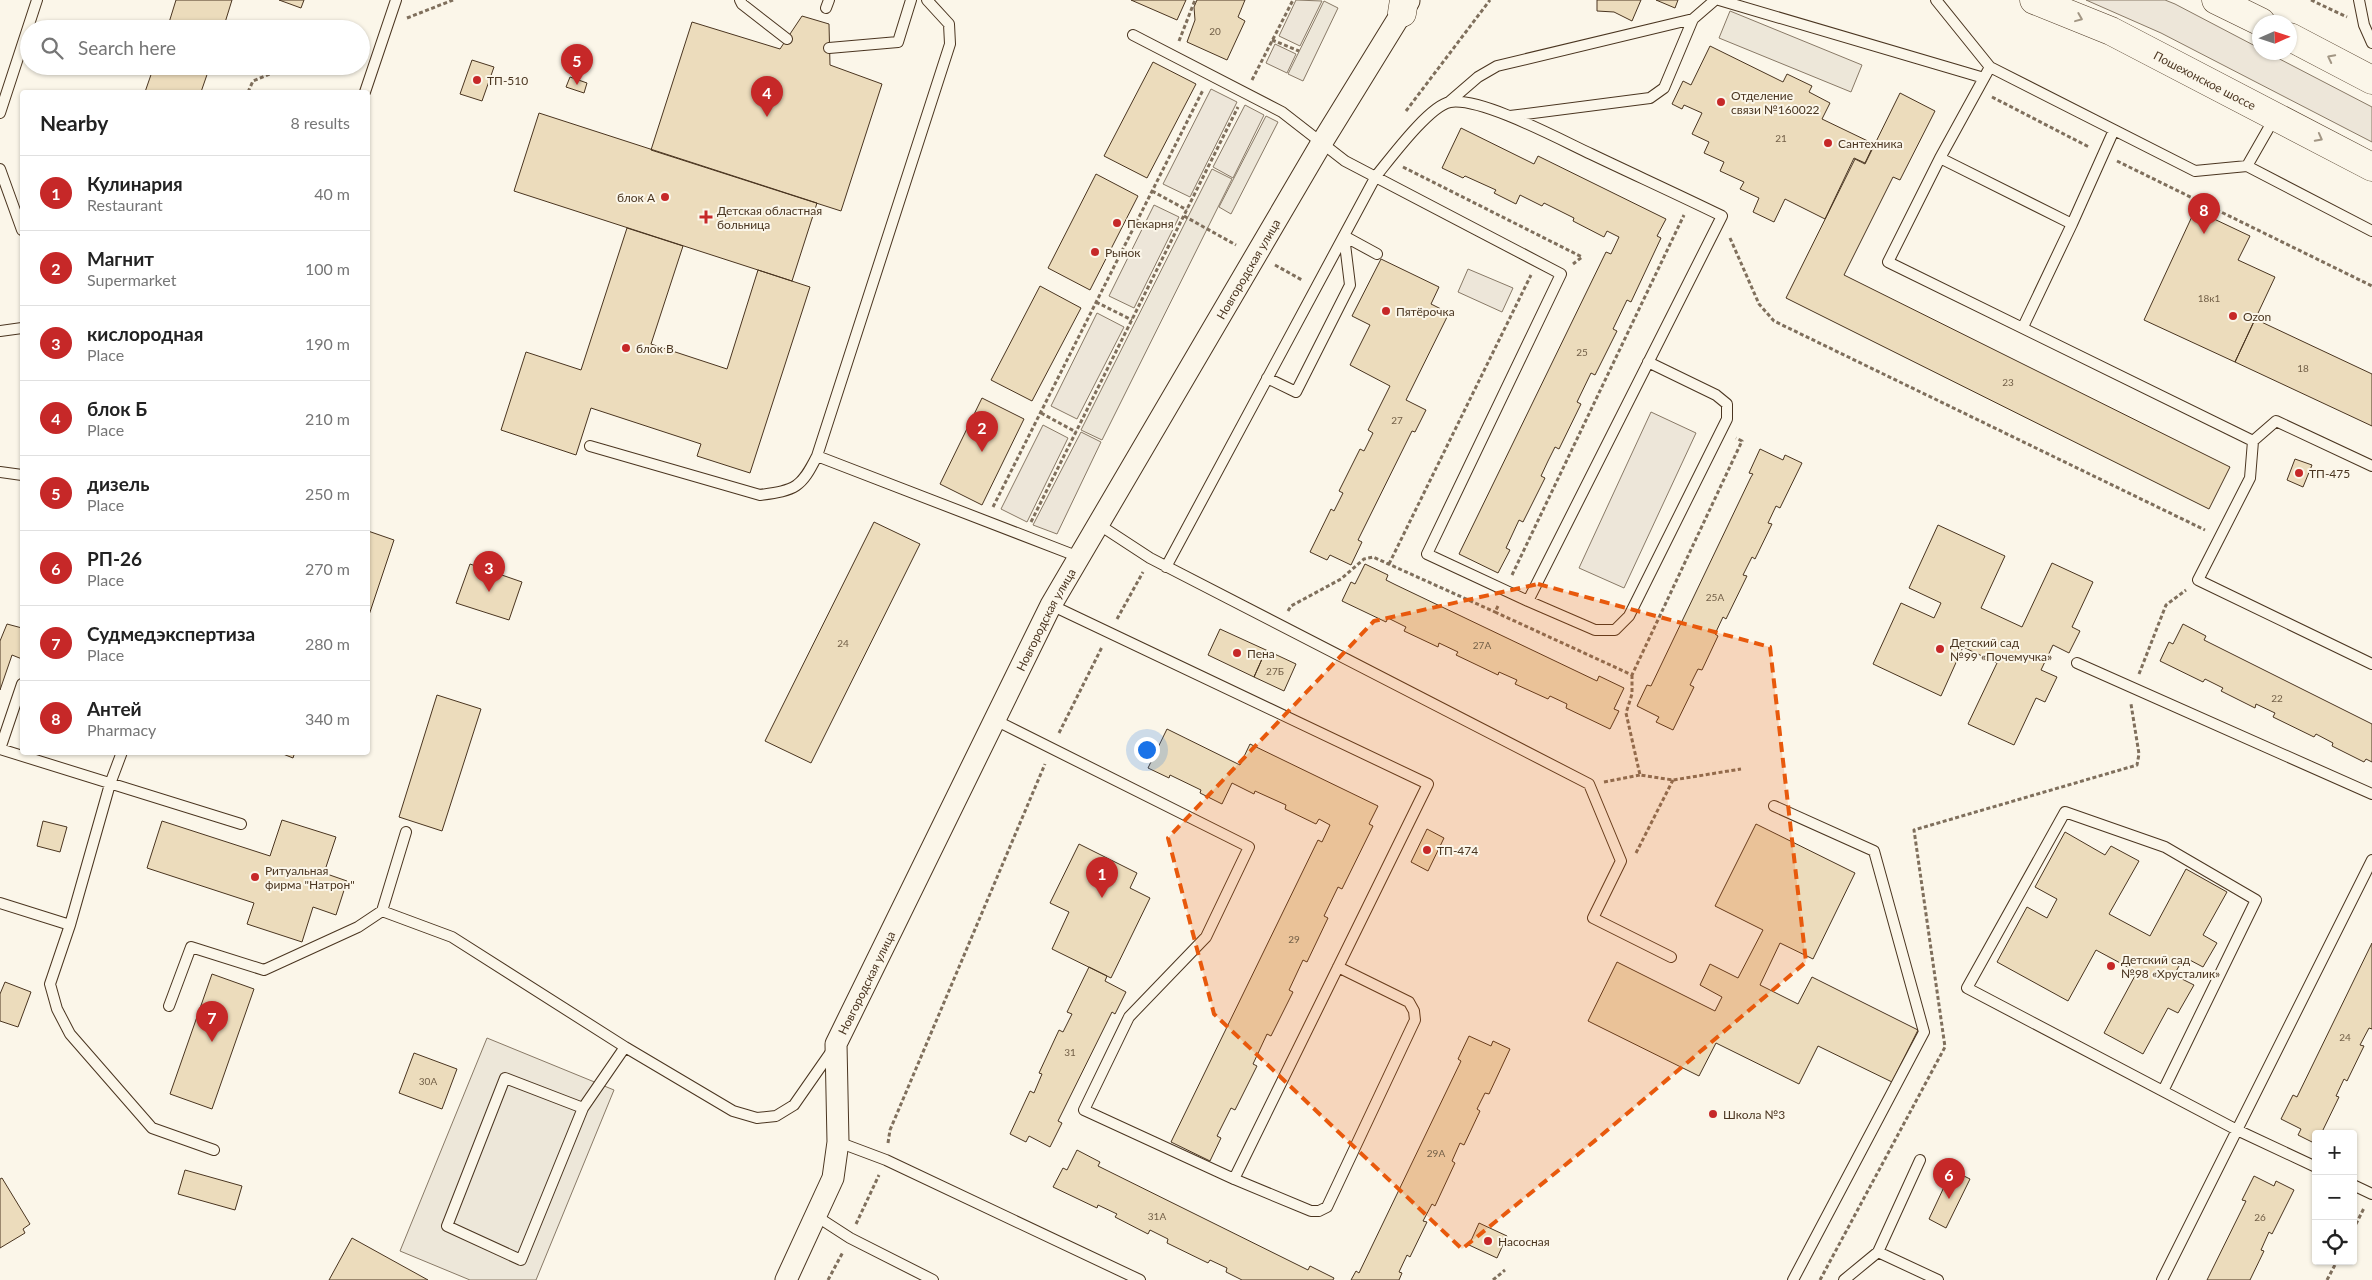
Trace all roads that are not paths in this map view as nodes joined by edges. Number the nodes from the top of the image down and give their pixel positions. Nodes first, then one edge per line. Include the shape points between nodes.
1 (37, 0) edge
2 (396, 0) edge
3 (740, 0) edge
4 (911, 0) edge
5 (927, 0) edge
6 (1717, 0) edge
7 (1936, 0) edge
8 (2034, 0) edge
9 (2216, 0) edge
10 (2359, 0) edge
11 (1405, 4) edge
12 (1693, 18) junction
13 (2252, 18) edge
14 (30, 20) edge
15 (1133, 34) dead end
16 (787, 39) dead end
17 (2297, 41) edge
18 (2372, 43) edge
19 (829, 48) dead end
20 (20, 52) edge
21 (1990, 67) junction
22 (1984, 78) junction
23 (2372, 80) edge
24 (366, 90) edge
25 (1449, 102) junction
26 (0, 113) edge
27 (1509, 116) junction
28 (2275, 116) junction
29 (2114, 130) junction
30 (1321, 144) junction
31 (1940, 158) junction
32 (2247, 166) junction
33 (2372, 167) edge
34 (0, 169) edge
35 (1376, 176) junction
36 (20, 224) edge
37 (2072, 224) junction
38 (2372, 231) edge
39 (1344, 236) junction
40 (1377, 254) dead end
41 (2023, 326) junction
42 (20, 328) edge
43 (0, 331) edge
44 (1648, 362) junction
45 (1267, 378) junction
46 (2253, 441) junction
47 (590, 446) dead end
48 (817, 456) junction
49 (2372, 466) edge
50 (0, 472) edge
51 (20, 475) edge
52 (1098, 524) junction
53 (1079, 557) junction
54 (1166, 567) junction
55 (1528, 601) junction
56 (1051, 605) junction
57 (2078, 663) dead end
58 (2372, 664) edge
59 (20, 690) edge
60 (995, 720) junction
61 (0, 749) edge
62 (121, 755) edge
63 (110, 784) junction
64 (2372, 794) edge
65 (1774, 806) dead end
66 (241, 824) dead end
67 (406, 832) dead end
68 (2372, 860) edge
69 (0, 903) edge
70 (382, 911) junction
71 (70, 926) junction
72 (1672, 957) dead end
73 (1338, 967) junction
74 (169, 1006) dead end
75 (836, 1044) junction
76 (625, 1047) junction
77 (2164, 1091) junction
78 (583, 1108) junction
79 (2237, 1130) junction
80 (838, 1142) junction
81 (214, 1150) dead end
82 (1920, 1160) dead end
83 (2312, 1165) edge
84 (1234, 1179) junction
85 (2357, 1187) edge
86 (2372, 1194) edge
87 (816, 1216) junction
88 (1878, 1252) junction
89 (786, 1280) edge
90 (933, 1280) edge
91 (1140, 1280) edge
92 (1793, 1280) edge
93 (1844, 1280) edge
94 (1938, 1280) edge
95 (2162, 1280) edge

1 - 14 lane
2 - 24 lane
3 - 16 lane
4 - 19 lane via 898,42
5 - 48 lane via 949,24 950,44
6 - 12 lane
6 - 22 lane
7 - 21 lane
8 -> 28 main road, Пошехонское шоссе via 2111,31
9 - 13 main road
10 - 18 lane via 2364,26
11 - 30 street, Новгородская улица
12 - 25 lane via 1497,66 1478,77
12 - 27 lane via 1664,88 1650,98
15 - 30 lane via 1282,112
23 -> 17 main road
20 - 26 lane
21 - 22 lane
21 - 29 lane
22 - 31 lane
25 - 27 lane via 1464,102
25 - 35 lane via 1435,109
27 - 44 lane via 1722,216
28 - 32 lane
28 -> 33 main road, Пошехонское шоссе
29 - 32 lane via 2195,171
29 - 37 lane
30 - 35 lane via 1345,161
30 - 52 street, Новгородская улица
31 - 37 lane
31 - 41 lane via 1888,262
32 - 38 lane
34 - 36 lane
35 - 39 lane
35 - 55 lane via 1561,274 1427,554
37 - 41 lane
39 - 40 lane
39 - 45 lane
39 - 45 lane via 1350,285 1296,392
41 - 46 lane
42 - 43 lane
44 - 55 lane
44 - 55 lane via 1716,395 1726,404 1727,419 1629,616 1615,630 1596,630
45 - 54 lane
46 - 49 lane via 2276,421
46 - 58 lane via 2250,478 2198,580
47 - 48 lane via 760,495 784,492 804,481
48 - 53 lane
50 - 51 lane
52 - 53 street, Новгородская улица
52 - 54 lane
53 - 56 street, Новгородская улица
54 - 72 lane via 1589,784 1621,861 1593,918
56 - 60 street, Новгородская улица
56 - 73 lane via 1428,784
57 - 64 lane
59 - 61 lane
60 - 75 street, Новгородская улица
60 - 84 lane via 1249,847 1206,937 1129,1017 1084,1110
61 - 63 lane
62 - 63 lane
63 - 66 lane
63 - 71 lane
65 - 92 lane via 1874,851 1924,1032
67 - 70 lane
68 - 79 lane
69 - 71 lane
70 - 74 lane via 358,927 264,970 191,947
70 - 76 lane via 452,937
71 - 81 lane via 50,984 57,1009 70,1034 152,1128
73 - 84 lane
73 - 84 lane via 1409,1002 1414,1020 1327,1206 1311,1211
75 - 76 lane via 794,1105 776,1116 757,1118 733,1111
75 - 80 street, Новгородская улица
76 - 78 lane
77 - 77 lane via 1967,988 2065,812 2165,847 2256,900
77 - 79 lane
78 - 78 lane via 505,1078 447,1226 522,1260
79 - 83 lane
79 - 95 lane
80 - 87 street, Новгородская улица via 832,1178
80 - 91 lane via 886,1160
82 - 88 lane
85 - 86 lane
87 - 89 street, Новгородская улица
87 - 90 lane via 850,1238
88 - 93 lane
88 - 94 lane

